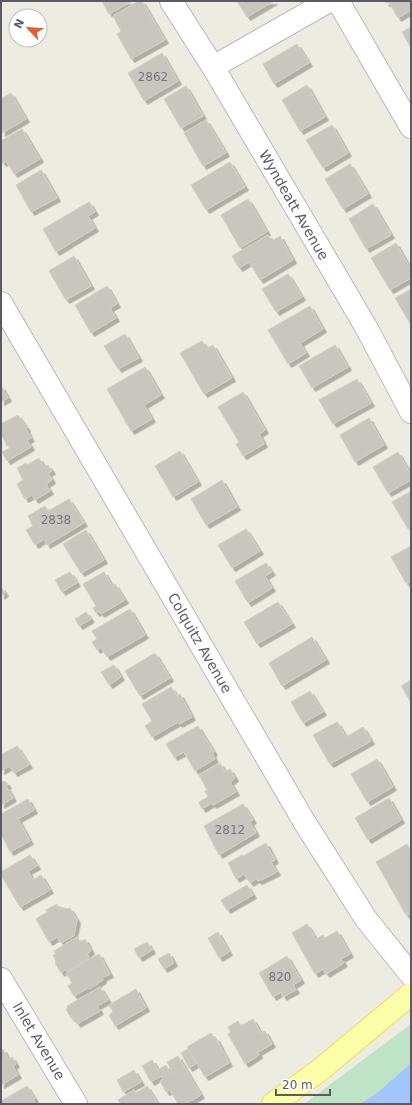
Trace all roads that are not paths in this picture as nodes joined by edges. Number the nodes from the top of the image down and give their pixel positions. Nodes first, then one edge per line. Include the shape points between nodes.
1 (171, 1) edge
2 (330, 1) edge
3 (338, 1) edge
4 (213, 67) junction
5 (411, 127) edge
6 (1, 303) edge
7 (411, 412) edge
8 (411, 975) edge
9 (1, 979) edge
10 (411, 994) edge
11 (76, 1104) edge
12 (273, 1104) edge

1 - 4 street, Wyndeatt Avenue
2 - 4 street
3 - 5 street
4 - 7 street, Wyndeatt Avenue via 366,328
6 - 8 street, Colquitz Avenue via 306,823 366,919
9 - 11 street, Inlet Avenue
10 - 12 main road via 320,1070

